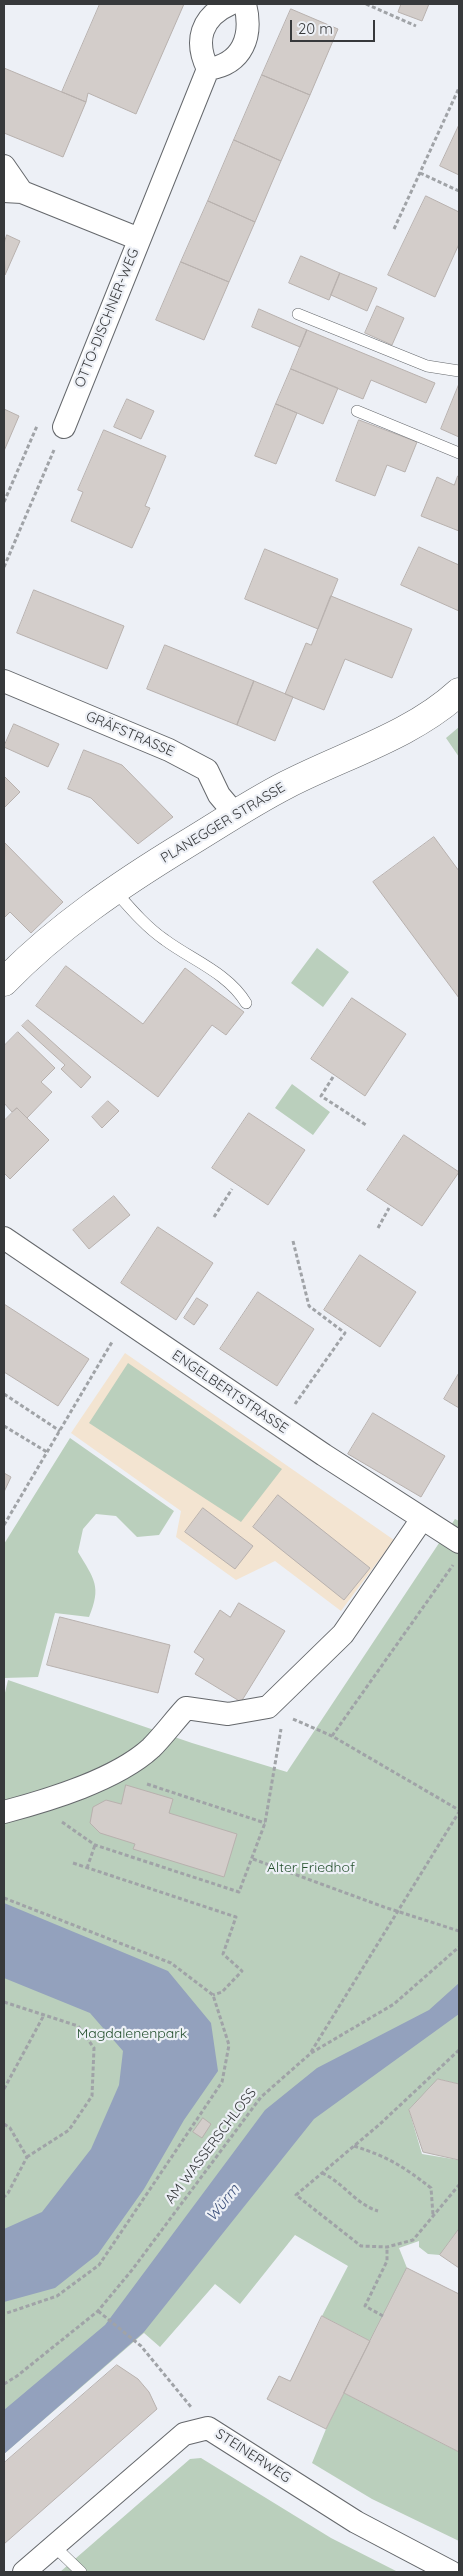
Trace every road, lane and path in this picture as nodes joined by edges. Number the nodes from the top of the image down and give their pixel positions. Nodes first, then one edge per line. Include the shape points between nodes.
1 (230, 4) edge
2 (245, 4) edge
3 (366, 4) edge
4 (416, 26) dead end
5 (208, 69) junction
6 (459, 88) edge
7 (4, 166) edge
8 (420, 173) junction
9 (13, 191) edge
10 (459, 191) edge
11 (394, 229) dead end
12 (139, 240) junction
13 (298, 314) dead end
14 (459, 370) edge
15 (72, 405) junction
16 (357, 411) dead end
17 (64, 426) joint
18 (459, 453) edge
19 (4, 502) edge
20 (4, 567) edge
21 (4, 681) edge
22 (459, 692) edge
23 (235, 814) junction
24 (115, 891) junction
25 (4, 982) edge
26 (246, 1003) dead end
27 (332, 1078) dead end
28 (366, 1126) dead end
29 (232, 1189) dead end
30 (389, 1208) dead end
31 (214, 1217) dead end
32 (378, 1228) dead end
33 (4, 1238) edge
34 (293, 1241) dead end
35 (126, 1320) junction
36 (4, 1394) edge
37 (290, 1411) dead end
38 (4, 1426) edge
39 (60, 1431) junction
40 (47, 1452) junction
41 (422, 1519) junction
42 (4, 1525) edge
43 (456, 1553) edge
44 (275, 1710) junction
45 (332, 1736) junction
46 (115, 1773) junction
47 (35, 1804) junction
48 (459, 1811) edge
49 (4, 1812) edge
50 (265, 1823) junction
51 (95, 1845) junction
52 (253, 1859) junction
53 (72, 1863) dead end
54 (87, 1868) junction
55 (4, 1898) edge
56 (397, 1912) junction
57 (459, 1931) edge
58 (459, 1947) edge
59 (213, 1995) junction
60 (4, 2002) edge
61 (44, 2015) junction
62 (459, 2050) edge
63 (311, 2052) junction
64 (4, 2089) edge
65 (4, 2124) edge
66 (353, 2146) junction
67 (27, 2158) junction
68 (322, 2173) junction
69 (459, 2185) edge
70 (4, 2196) edge
71 (378, 2212) dead end
72 (433, 2216) junction
73 (387, 2247) junction
74 (98, 2311) junction
75 (4, 2314) edge
76 (383, 2316) dead end
77 (4, 2384) edge
78 (208, 2428) junction
79 (54, 2546) junction
80 (24, 2572) edge
81 (81, 2572) edge
82 (452, 2572) edge

1 - 5 street via 208,20 200,41 201,55
2 - 5 street via 248,30 239,54 234,61
3 - 4 path
5 - 12 street, OTTO-DISCHNER-WEG
6 - 8 path
7 - 9 street
8 - 10 path
8 - 11 path
9 - 12 street
12 - 15 street, OTTO-DISCHNER-WEG
13 - 14 lane via 427,366
15 - 17 street, OTTO-DISCHNER-WEG
15 - 19 path via 41,418
16 - 18 lane
17 - 20 path
21 - 23 street, GRÄFSTRASSE via 169,750 208,770 219,795
22 - 23 main road, PLANEGGER STRASSE via 439,710 414,725 286,785
23 - 24 main road, PLANEGGER STRASSE
24 - 25 main road, PLANEGGER STRASSE via 74,921
24 - 26 lane via 164,939 225,980
27 - 28 path via 321,1096
29 - 31 path
30 - 32 path
33 - 35 street, ENGELBERTSTRASSE
34 - 37 path via 309,1306 345,1333
35 - 39 path
35 - 41 street, ENGELBERTSTRASSE
36 - 39 path
38 - 40 path
39 - 40 path
40 - 42 path
41 - 43 street, ENGELBERTSTRASSE
41 - 44 street via 343,1634
43 - 45 path
44 - 45 path
44 - 46 street via 228,1714 186,1708 150,1748
44 - 50 path via 276,1768
45 - 48 path
46 - 47 street
46 - 50 path
47 - 49 street
47 - 51 path
48 - 56 path
50 - 52 path
51 - 52 path via 239,1892
51 - 54 path
52 - 56 path
53 - 54 path
54 - 59 path via 236,1917 223,1954 242,1971 222,1992
55 - 59 path via 171,1963
56 - 57 path
56 - 63 path
58 - 63 path, AM WASSERSCHLOSS via 394,2004
59 - 75 path via 229,2045 222,2082 99,2265 57,2296
60 - 61 path
61 - 64 path
61 - 67 path via 78,2026 94,2048 92,2096 69,2130
62 - 66 path
63 - 74 path, AM WASSERSCHLOSS via 261,2097
65 - 67 path via 10,2128
66 - 68 path
66 - 72 path via 395,2161 431,2188
67 - 70 path
68 - 71 path via 330,2176 359,2202
68 - 73 path via 296,2195 360,2246
69 - 72 path
72 - 73 path via 412,2240
73 - 76 path via 387,2261 365,2306
74 - 77 path, AM WASSERSCHLOSS
74 - 78 path via 141,2346
78 - 79 street, STEINERWEG via 184,2434
78 - 82 street, STEINERWEG via 356,2522
79 - 80 street, STEINERWEG
79 - 81 lane

